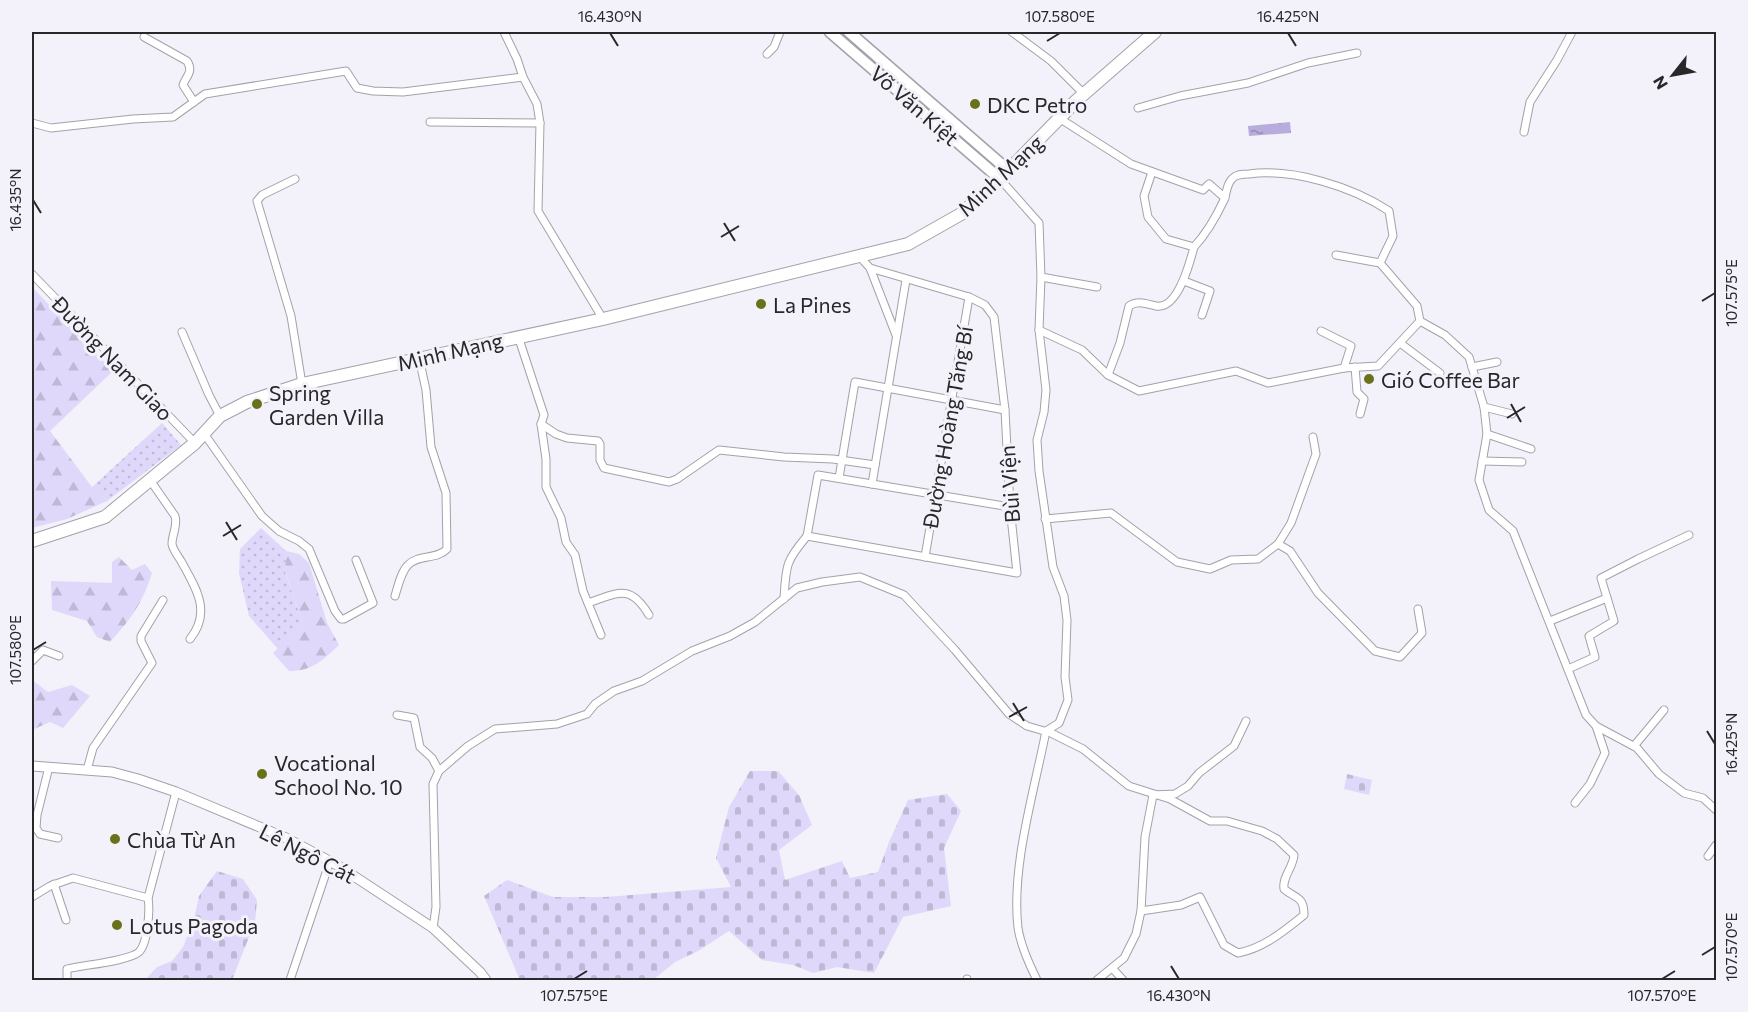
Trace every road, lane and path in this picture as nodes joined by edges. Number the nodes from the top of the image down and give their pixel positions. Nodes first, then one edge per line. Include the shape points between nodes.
1 (504, 32) edge
2 (780, 32) edge
3 (1012, 32) edge
4 (1155, 32) edge
5 (1572, 32) edge
6 (840, 33) edge
7 (144, 37) dead end
8 (1357, 53) dead end
9 (766, 54) dead end
10 (523, 77) junction
11 (1084, 94) junction
12 (194, 102) junction
13 (1138, 108) dead end
14 (1059, 118) junction
15 (430, 122) dead end
16 (32, 123) edge
17 (540, 123) junction
18 (1524, 132) dead end
19 (1152, 172) junction
20 (1005, 175) junction
21 (295, 179) dead end
22 (1226, 198) junction
23 (1194, 247) junction
24 (858, 255) junction
25 (1336, 255) dead end
26 (1380, 263) junction
27 (870, 268) junction
28 (32, 274) edge
29 (1041, 277) junction
30 (906, 280) junction
31 (1184, 280) junction
32 (1097, 287) dead end
33 (969, 297) junction
34 (1202, 315) dead end
35 (603, 319) junction
36 (1420, 321) junction
37 (1039, 330) junction
38 (1321, 331) dead end
39 (182, 332) dead end
40 (518, 336) junction
41 (897, 338) junction
42 (1400, 343) junction
43 (419, 358) junction
44 (1497, 362) dead end
45 (1355, 367) junction
46 (1472, 367) junction
47 (1344, 368) junction
48 (1440, 373) dead end
49 (1108, 375) junction
50 (302, 384) junction
51 (888, 388) junction
52 (951, 400) junction
53 (1484, 407) junction
54 (1005, 410) junction
55 (1360, 414) dead end
56 (1512, 414) dead end
57 (220, 417) junction
58 (541, 424) junction
59 (203, 432) junction
60 (1487, 434) junction
61 (1313, 437) dead end
62 (195, 443) junction
63 (1532, 449) dead end
64 (842, 460) junction
65 (1482, 461) junction
66 (1522, 462) dead end
67 (875, 465) junction
68 (839, 478) junction
69 (150, 480) junction
70 (872, 484) junction
71 (935, 494) junction
72 (1010, 507) junction
73 (1045, 519) junction
74 (1689, 535) dead end
75 (807, 537) junction
76 (32, 541) edge
77 (1278, 544) junction
78 (925, 557) junction
79 (356, 560) dead end
80 (395, 596) dead end
81 (1607, 598) junction
82 (784, 599) junction
83 (163, 600) dead end
84 (588, 603) junction
85 (1418, 609) dead end
86 (649, 615) dead end
87 (1550, 621) junction
88 (601, 635) dead end
89 (190, 639) dead end
90 (59, 656) dead end
91 (32, 661) edge
92 (1568, 669) junction
93 (1664, 710) dead end
94 (398, 715) dead end
95 (1246, 721) dead end
96 (1596, 726) junction
97 (1046, 732) junction
98 (1634, 747) junction
99 (32, 766) edge
100 (49, 767) junction
101 (87, 770) junction
102 (439, 771) junction
103 (176, 792) junction
104 (1153, 795) junction
105 (1575, 803) dead end
106 (1716, 810) edge
107 (58, 838) dead end
108 (1716, 845) edge
109 (1708, 856) dead end
110 (330, 861) junction
111 (54, 884) junction
112 (32, 897) edge
113 (148, 898) junction
114 (1141, 911) junction
115 (66, 920) dead end
116 (433, 928) junction
117 (1113, 969) junction
118 (67, 981) edge
119 (290, 981) edge
120 (486, 981) edge
121 (1037, 981) edge
122 (1097, 981) edge
123 (1123, 981) edge

1 - 10 street
2 - 9 street
3 - 11 street via 1051,61
4 - 11 highway, Minh Mạng
5 - 18 street via 1530,102
6 - 20 main road, Võ Văn Kiệt
7 - 12 street via 187,61 189,75 183,85
8 - 13 street
10 - 12 street via 403,92 373,91 357,88 346,71 205,94
10 - 17 street via 537,104
11 - 14 highway, Minh Mạng
12 - 16 street via 172,117 51,128
14 - 19 street via 1131,164
14 - 20 highway, Minh Mạng
15 - 17 street
17 - 35 street via 538,211
19 - 22 street via 1203,190 1209,184
19 - 23 street via 1144,196 1149,217 1166,238
20 - 24 highway, Minh Mạng via 961,214 938,228 908,244
20 - 29 street via 1039,224
21 - 50 street via 257,201 291,316
22 - 23 street
22 - 26 street via 1227,186 1236,175 1262,172 1305,178 1376,202 1389,211 1393,236
23 - 31 street
24 - 27 street
24 - 35 highway, Minh Mạng
25 - 26 street
26 - 36 street via 1417,306
27 - 30 street, Bùi Viện
27 - 41 street
28 - 62 street, Đường Nam Giao
29 - 32 street
29 - 37 street
30 - 33 street, Bùi Viện
30 - 41 street
31 - 34 street via 1210,291
31 - 49 street via 1167,304 1160,307 1140,302 1129,306
33 - 52 street, Đường Hoàng Tăng Bí
33 - 54 street, Bùi Viện via 985,305 994,317
35 - 40 highway, Minh Mạng
36 - 42 street
36 - 46 street via 1445,335 1469,357
37 - 49 street via 1082,350
37 - 73 street via 1046,390 1038,461
38 - 47 street via 1351,346
39 - 57 street
40 - 43 highway, Minh Mạng
40 - 58 street via 542,406
41 - 51 street
42 - 45 street via 1377,366
42 - 48 street
43 - 50 highway, Minh Mạng
43 - 80 street via 426,390 430,447 446,493 447,549 409,563
44 - 46 street
45 - 47 street
45 - 55 street via 1357,392 1364,399
46 - 53 street
47 - 49 street via 1268,383 1236,371 1139,391
50 - 57 highway, Minh Mạng via 247,402
51 - 52 street
51 - 64 street via 855,382
51 - 67 street
52 - 54 street
52 - 71 street, Đường Hoàng Tăng Bí
53 - 56 street
53 - 60 street
54 - 72 street, Bùi Viện
57 - 59 highway, Minh Mạng
58 - 64 street via 567,438 598,441 604,468 669,482 719,450
58 - 84 street via 546,487 575,555
59 - 62 highway, Minh Mạng
59 - 79 street via 262,516 309,549 341,619 373,603
60 - 63 street
60 - 65 street
61 - 77 street via 1316,454 1291,523
62 - 69 highway, Minh Mạng
64 - 67 street
64 - 68 street
65 - 66 street
65 - 87 street via 1479,480 1489,510 1513,531
67 - 70 street
68 - 70 street
68 - 75 street via 818,475
69 - 76 highway, Minh Mạng via 105,517
69 - 89 street via 175,516 172,544 200,602 200,624
70 - 71 street
71 - 72 street
71 - 78 street, Đường Hoàng Tăng Bí
72 - 78 street, Bùi Viện via 1017,573
73 - 77 street via 1111,513 1177,562 1210,569 1231,561 1258,559
73 - 97 street via 1053,567 1064,596 1068,700 1059,723
74 - 81 street via 1601,578
75 - 78 street, Bùi Viện
75 - 82 street via 786,564
77 - 85 street via 1290,550 1318,593 1375,651 1400,657 1422,633
81 - 87 street
81 - 92 street via 1614,621 1589,636 1595,657
82 - 97 street via 797,588 860,577 904,595 1009,714
82 - 102 street via 730,636 692,651 642,681 604,697 587,714 557,724 495,729
83 - 101 street via 141,636 152,663 93,748
84 - 86 street via 627,593 639,600
84 - 88 street
87 - 92 street
90 - 91 street via 43,650
92 - 96 street via 1586,715
93 - 98 street
94 - 102 street via 414,718 420,747
95 - 104 street via 1234,746 1188,786 1174,794
96 - 98 street
96 - 105 street via 1605,753 1590,784
97 - 104 street via 1083,749 1129,786
97 - 121 street via 1018,873 1018,929
98 - 106 street via 1659,774 1684,793 1703,798
99 - 100 street, Lê Ngô Cát
100 - 101 street, Lê Ngô Cát
100 - 107 street via 36,828 40,834
101 - 103 street, Lê Ngô Cát via 112,772
102 - 116 street via 433,784
103 - 110 street, Lê Ngô Cát
103 - 113 street
104 - 114 street via 1145,837
104 - 114 street via 1170,799 1210,821 1227,821 1277,838 1294,855 1284,889 1302,901 1304,915 1278,935 1250,951 1238,953 1224,945 1200,897 1181,905
108 - 109 street
110 - 116 street, Lê Ngô Cát
110 - 119 street
111 - 112 street
111 - 113 street via 73,878
111 - 115 street
113 - 118 street via 148,920 140,951 130,957 67,969
114 - 117 street via 1136,934 1124,958
116 - 120 street, Lê Ngô Cát
117 - 122 street
117 - 123 street

